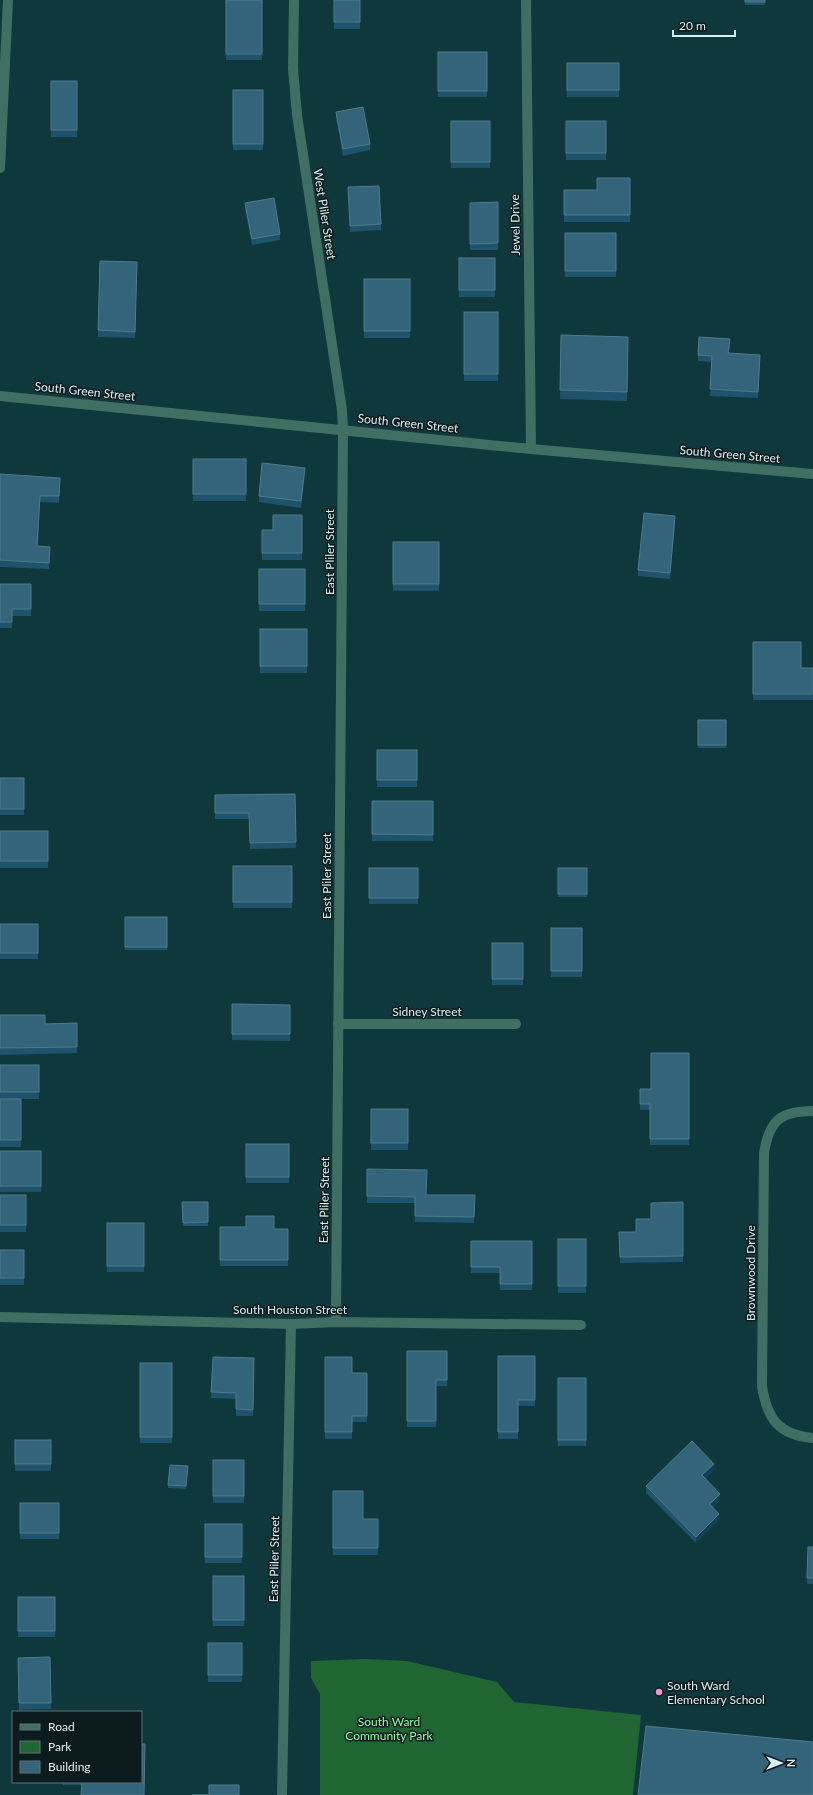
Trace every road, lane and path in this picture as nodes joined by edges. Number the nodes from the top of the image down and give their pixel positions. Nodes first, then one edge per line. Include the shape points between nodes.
1 (8, 0) edge
2 (294, 0) edge
3 (526, 0) edge
4 (0, 168) edge
5 (0, 396) edge
6 (343, 430) junction
7 (531, 449) junction
8 (813, 474) edge
9 (338, 1024) junction
10 (516, 1024) dead end
11 (813, 1112) edge
12 (0, 1316) edge
13 (336, 1322) junction
14 (291, 1324) junction
15 (581, 1325) dead end
16 (813, 1438) edge
17 (282, 1795) edge

1 - 4 street
2 - 6 street, West Pliler Street via 293,69 297,115
3 - 7 street, Jewel Drive
5 - 6 street, South Green Street
6 - 7 street, South Green Street
6 - 9 street, East Pliler Street
7 - 8 street, South Green Street
9 - 10 street, Sidney Street
9 - 13 street, East Pliler Street
11 - 16 street, Brownwood Drive via 795,1112 780,1118 768,1132 766,1141 762,1386 766,1407 774,1422 789,1432
12 - 14 street, South Houston Street
13 - 14 street, South Houston Street
13 - 15 street, South Houston Street
14 - 17 street, East Pliler Street

